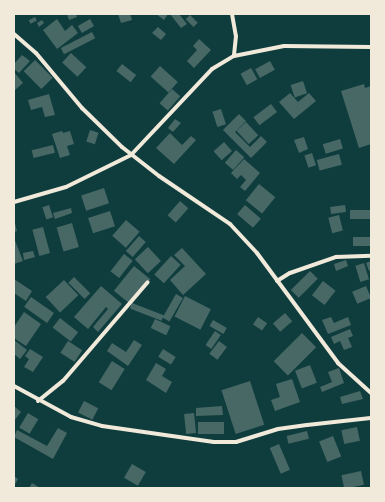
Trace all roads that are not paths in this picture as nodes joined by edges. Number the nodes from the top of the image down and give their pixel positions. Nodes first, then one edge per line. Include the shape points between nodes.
1 (232, 14) edge
2 (14, 34) edge
3 (371, 47) edge
4 (234, 56) junction
5 (131, 155) junction
6 (14, 202) edge
7 (371, 256) edge
8 (277, 281) junction
9 (148, 282) dead end
10 (14, 386) edge
11 (371, 393) edge
12 (38, 401) junction
13 (371, 418) edge

1 - 4 street via 236,36
2 - 5 street via 36,53 82,108
3 - 4 street via 284,46
4 - 5 street via 212,69
5 - 6 street via 66,186
5 - 8 street via 230,224 257,253
7 - 8 street via 336,257 290,273
8 - 11 street via 338,363
9 - 12 street via 63,381
10 - 12 street
12 - 13 street via 71,417 102,426 214,442 236,442 278,430

